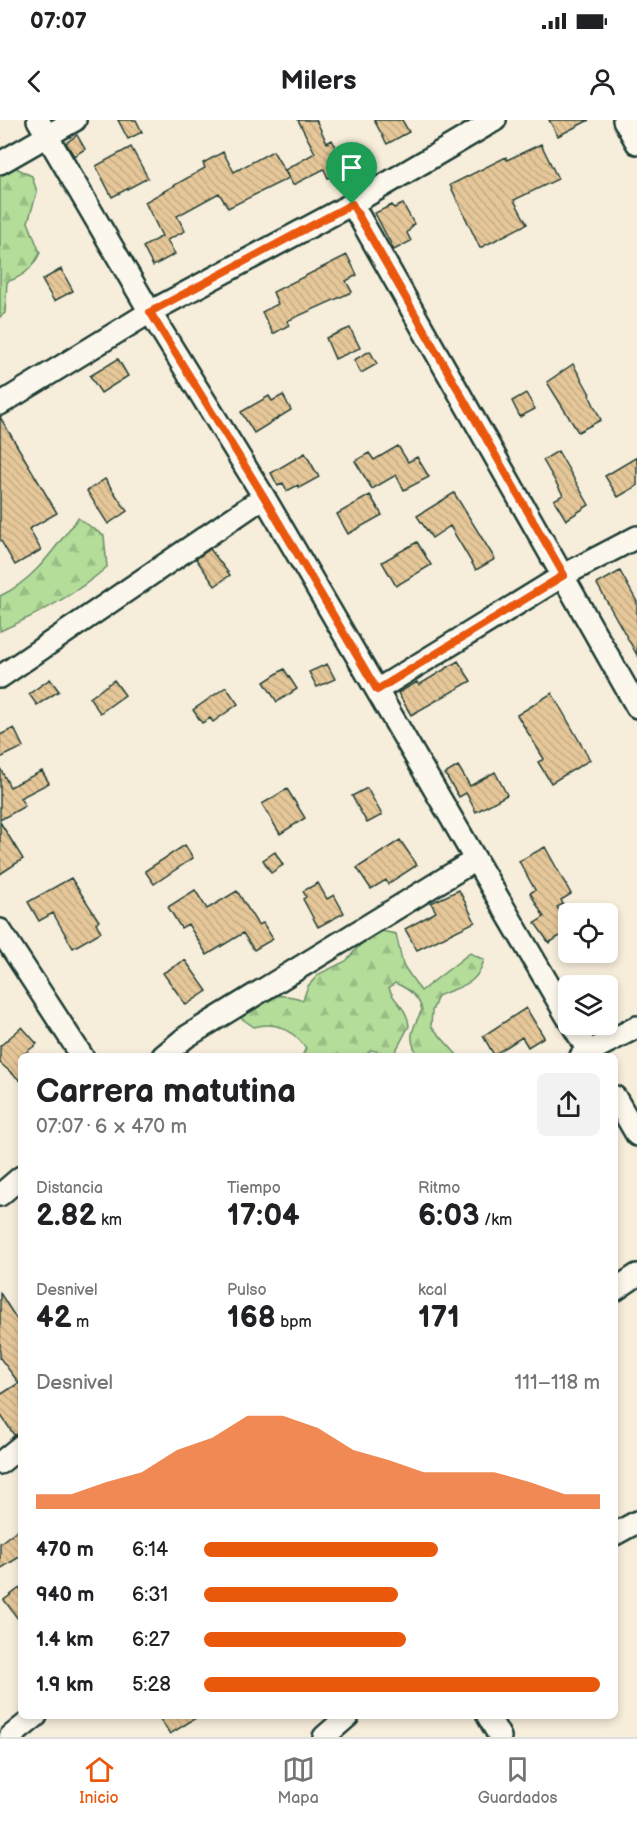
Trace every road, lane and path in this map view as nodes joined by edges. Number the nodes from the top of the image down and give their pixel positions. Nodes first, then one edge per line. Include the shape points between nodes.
1 (75, 120) edge
2 (495, 120) edge
3 (624, 120) edge
4 (42, 127) edge
5 (637, 143) edge
6 (0, 163) edge
7 (352, 204) junction
8 (150, 312) junction
9 (0, 405) edge
10 (264, 497) junction
11 (637, 537) edge
12 (564, 575) junction
13 (0, 677) edge
14 (377, 690) junction
15 (637, 707) edge
16 (475, 860) junction
17 (0, 930) edge
18 (558, 1001) edge
19 (637, 1027) edge
20 (578, 1035) edge
21 (80, 1053) edge
22 (166, 1053) edge
23 (586, 1053) edge
24 (589, 1053) edge
25 (618, 1102) edge
26 (637, 1135) edge
27 (18, 1180) edge
28 (0, 1195) edge
29 (637, 1275) edge
30 (618, 1288) edge
31 (18, 1448) edge
32 (0, 1463) edge
33 (637, 1522) edge
34 (618, 1532) edge
35 (32, 1719) edge
36 (345, 1719) edge
37 (490, 1719) edge
38 (10, 1737) edge
39 (324, 1737) edge
40 (500, 1737) edge

1 - 4 street
2 - 7 street
3 - 5 street
4 - 6 street
4 - 8 street
7 - 8 street
7 - 12 street
8 - 9 street
8 - 10 street
10 - 13 street
10 - 14 street
11 - 12 street
12 - 14 street
12 - 15 street
14 - 16 street
16 - 18 street
16 - 22 street via 186,1036
17 - 21 street
19 - 24 street
20 - 23 street
25 - 26 street
27 - 28 street
29 - 30 street
31 - 32 street
33 - 34 street
35 - 38 street
36 - 39 street
37 - 40 street

